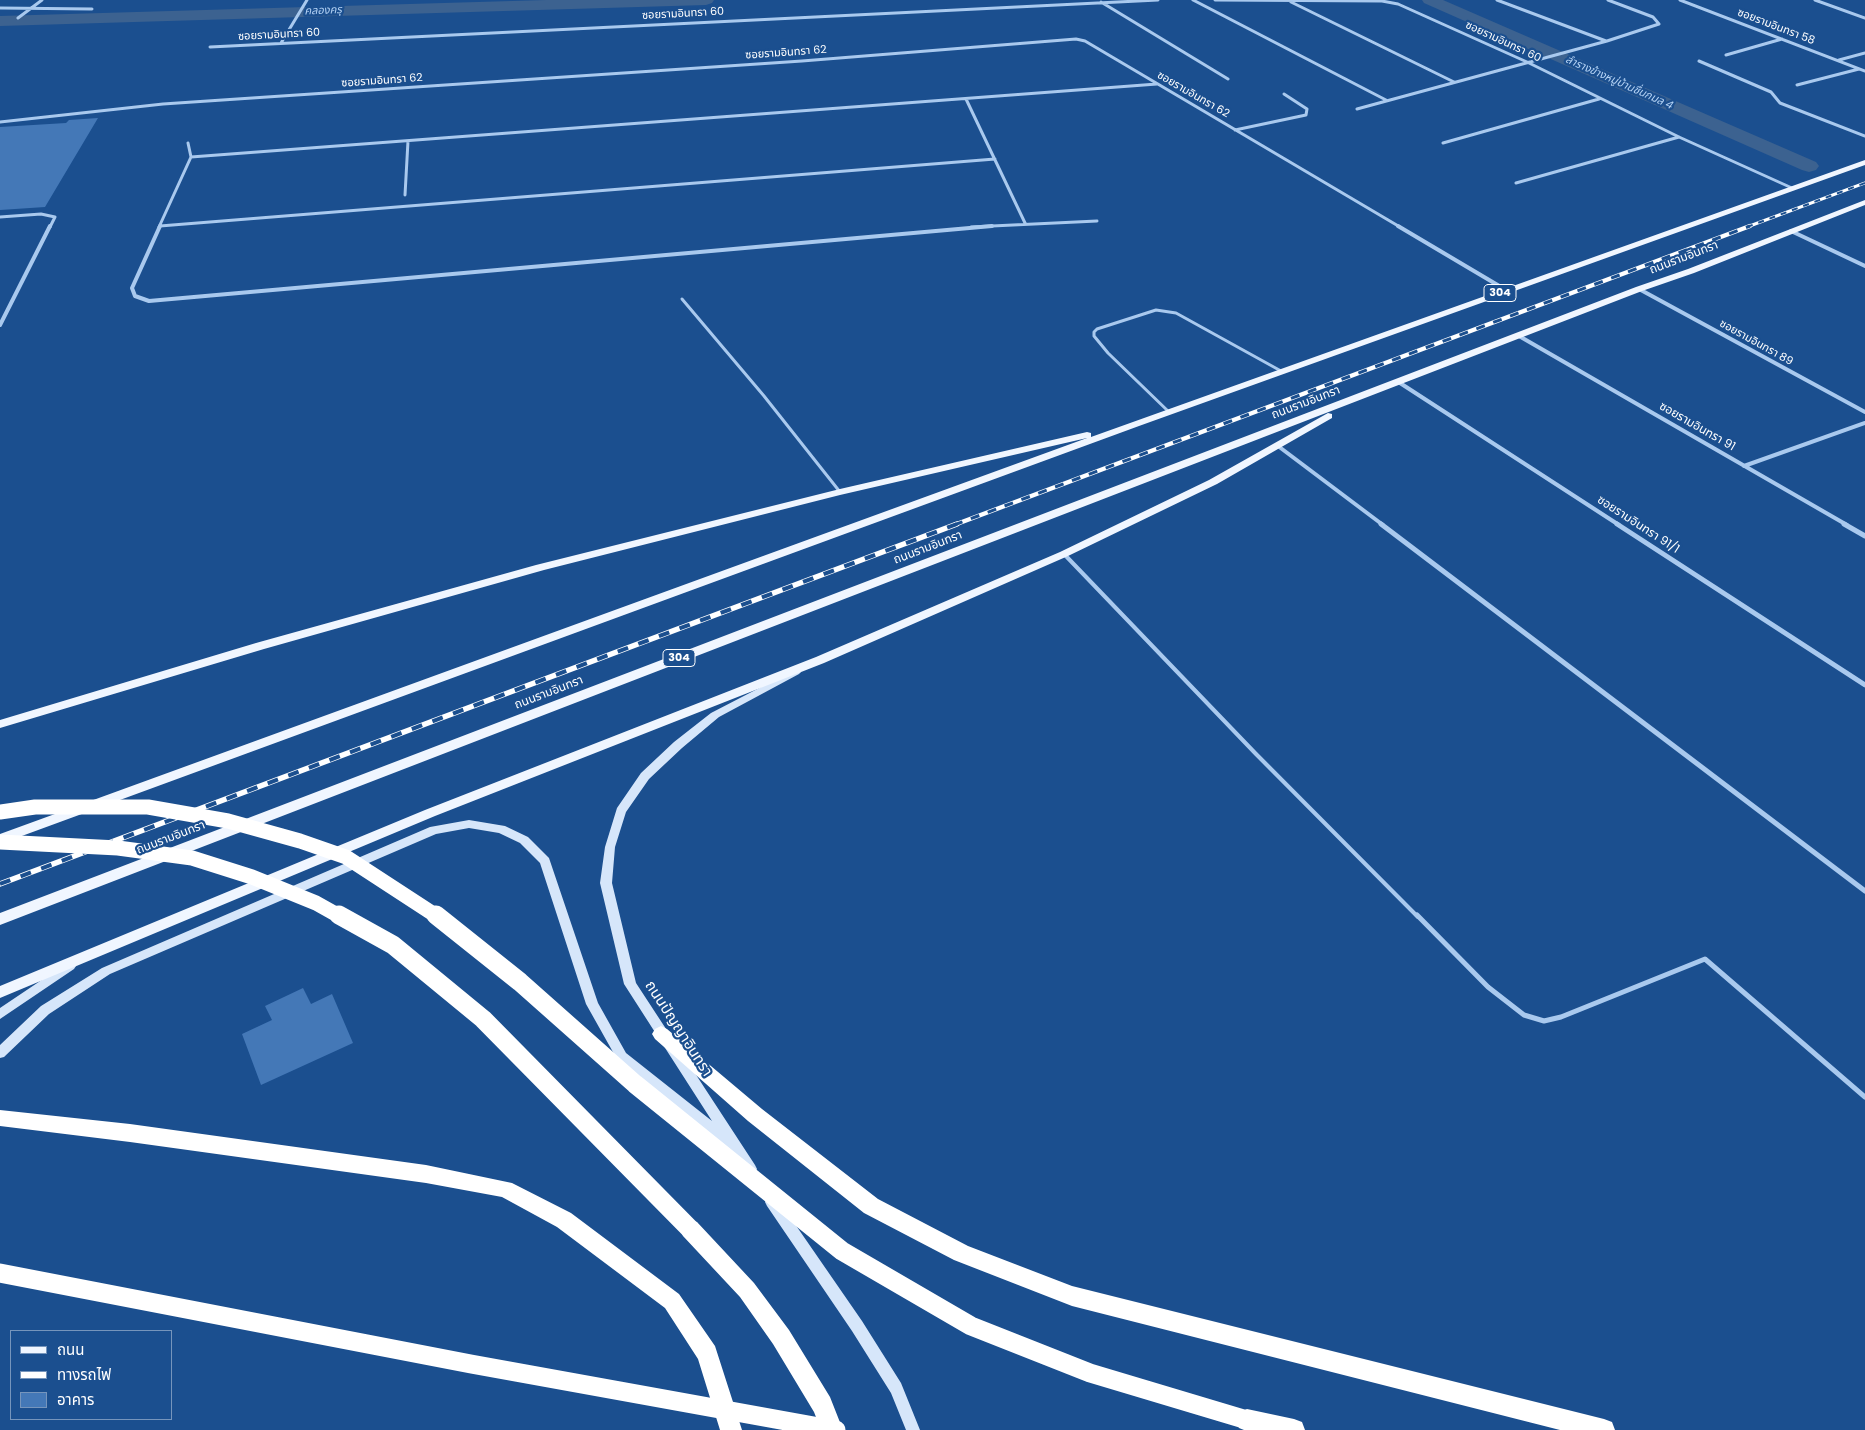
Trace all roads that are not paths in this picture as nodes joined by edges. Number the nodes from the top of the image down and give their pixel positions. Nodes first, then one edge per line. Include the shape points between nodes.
1 (42, 0) edge
2 (307, 0) edge
3 (1158, 0) edge
4 (1193, 0) edge
5 (1215, 0) edge
6 (1497, 0) edge
7 (1608, 0) edge
8 (1680, 0) edge
9 (1815, 0) edge
10 (1100, 2) junction
11 (1289, 2) junction
12 (0, 8) edge
13 (31, 9) junction
14 (92, 10) dead end
15 (18, 18) dead end
16 (1865, 18) edge
17 (1783, 39) junction
18 (1607, 41) junction
19 (281, 43) junction
20 (210, 47) dead end
21 (1865, 53) edge
22 (1726, 55) dead end
23 (1839, 60) junction
24 (1699, 61) dead end
25 (1527, 62) junction
26 (1859, 69) junction
27 (1865, 71) edge
28 (1228, 79) dead end
29 (1454, 82) junction
30 (1157, 84) junction
31 (1798, 85) dead end
32 (1284, 94) dead end
33 (1600, 98) junction
34 (966, 99) junction
35 (1386, 100) junction
36 (1357, 109) dead end
37 (0, 122) edge
38 (1235, 130) junction
39 (1865, 136) edge
40 (1679, 137) junction
41 (408, 141) junction
42 (1443, 143) dead end
43 (188, 144) dead end
44 (191, 157) junction
45 (995, 159) junction
46 (1865, 162) edge
47 (1516, 183) dead end
48 (1792, 188) junction
49 (405, 195) dead end
50 (1865, 202) edge
51 (0, 217) edge
52 (1097, 221) dead end
53 (1025, 223) junction
54 (160, 226) junction
55 (1790, 231) junction
56 (1865, 266) edge
57 (1639, 289) junction
58 (1506, 290) junction
59 (682, 299) dead end
60 (0, 325) edge
61 (1519, 336) junction
62 (1281, 371) junction
63 (1400, 383) junction
64 (1358, 398) junction
65 (1169, 412) junction
66 (1865, 412) edge
67 (1865, 423) edge
68 (1135, 424) junction
69 (1278, 446) junction
70 (1744, 466) junction
71 (840, 492) junction
72 (1865, 536) edge
73 (1064, 554) junction
74 (820, 660) junction
75 (1865, 685) edge
76 (0, 724) edge
77 (0, 812) edge
78 (0, 840) edge
79 (1865, 891) edge
80 (0, 919) edge
81 (85, 956) junction
82 (0, 992) edge
83 (0, 1014) edge
84 (662, 1034) junction
85 (0, 1053) edge
86 (1865, 1097) edge
87 (0, 1118) edge
88 (737, 1149) junction
89 (0, 1273) edge
90 (822, 1405) junction
91 (731, 1430) edge
92 (824, 1430) edge
93 (832, 1430) edge
94 (836, 1430) edge
95 (913, 1430) edge
96 (1294, 1430) edge
97 (1604, 1430) edge

1 - 13 street
2 - 19 street
3 - 10 street, ซอยรามอินทรา 60
4 - 35 street
5 - 11 street, ซอยรามอินทรา 60
6 - 18 street
7 - 18 street via 1659,22 1657,26
8 - 17 street, ซอยรามอินทรา 58
9 - 16 street
10 - 19 street, ซอยรามอินทรา 60
10 - 28 street
11 - 25 street, ซอยรามอินทรา 60 via 1393,2
11 - 29 street
12 - 13 street
13 - 14 street
13 - 15 street
17 - 22 street
17 - 23 street, ซอยรามอินทรา 58
18 - 25 street
19 - 20 street, ซอยรามอินทรา 60
21 - 23 street
23 - 26 street, ซอยรามอินทรา 58
24 - 39 street via 1771,92 1780,104
25 - 29 street
25 - 33 street, ซอยรามอินทรา 60
26 - 27 street, ซอยรามอินทรา 58
26 - 31 street
29 - 35 street
30 - 34 street
30 - 37 street, ซอยรามอินทรา 62 via 1085,40 1066,39 182,103
30 - 38 street, ซอยรามอินทรา 62
32 - 38 street via 1308,109 1306,115
33 - 40 street, ซอยรามอินทรา 60
33 - 42 street
34 - 41 street
34 - 45 street
35 - 36 street
38 - 58 street, ซอยรามอินทรา 62
40 - 47 street
40 - 48 street, ซอยรามอินทรา 60
41 - 44 street
41 - 49 street
43 - 44 street
44 - 54 street
45 - 53 street
45 - 54 street
46 - 48 main road, 304
48 - 58 main road, 304
50 - 55 main road, ถนนรามอินทรา / 304
51 - 60 street via 41,214 55,217
52 - 53 street
53 - 54 street via 149,301 132,293 132,288
55 - 56 street
55 - 57 main road, ถนนรามอินทรา / 304
57 - 61 main road, ถนนรามอินทรา / 304
57 - 66 street, ซอยรามอินทรา 89
58 - 62 main road, 304
59 - 71 lane
61 - 63 main road, ถนนรามอินทรา / 304
61 - 70 street, ซอยรามอินทรา 91
62 - 65 main road, 304
62 - 65 lane via 1176,313 1156,310 1097,329 1094,336 1108,353
63 - 64 main road, ถนนรามอินทรา / 304
63 - 75 street, ซอยรามอินทรา 91/1
64 - 69 main road
64 - 80 main road, ถนนรามอินทรา / 304
65 - 68 main road, 304
67 - 70 street
68 - 71 main road
68 - 78 main road, 304
69 - 73 main road via 1213,482
69 - 79 street
70 - 72 street, ซอยรามอินทรา 91
71 - 76 main road via 540,567
73 - 74 main road
73 - 86 lane via 1277,775 1488,986 1524,1015 1544,1021 1561,1018 1705,959
74 - 81 main road via 430,813
74 - 84 main road, ถนนปัญญาอินทรา via 715,715 645,776 621,811 610,847 606,883 630,984
77 - 96 highway, bridge via 35,808 148,808 228,821 346,857 446,922 520,982 635,1084 842,1251 971,1326 1090,1373 1247,1420
78 - 90 highway, bridge via 118,848 192,858 252,876 316,903 394,945 483,1019 747,1290 781,1337
81 - 82 main road
81 - 83 main road
84 - 88 main road, ถนนปัญญาอินทรา
84 - 97 highway via 756,1115 870,1206 961,1253 1072,1296
85 - 88 main road via 45,1010 106,971 434,830 469,824 501,828 524,840 545,861 592,1004 622,1057
87 - 91 highway via 426,1174 505,1189 564,1220 672,1301 707,1354
88 - 95 main road, ถนนปัญญาอินทรา via 896,1388
89 - 94 highway, bridge via 471,1364
90 - 92 highway
90 - 93 highway

